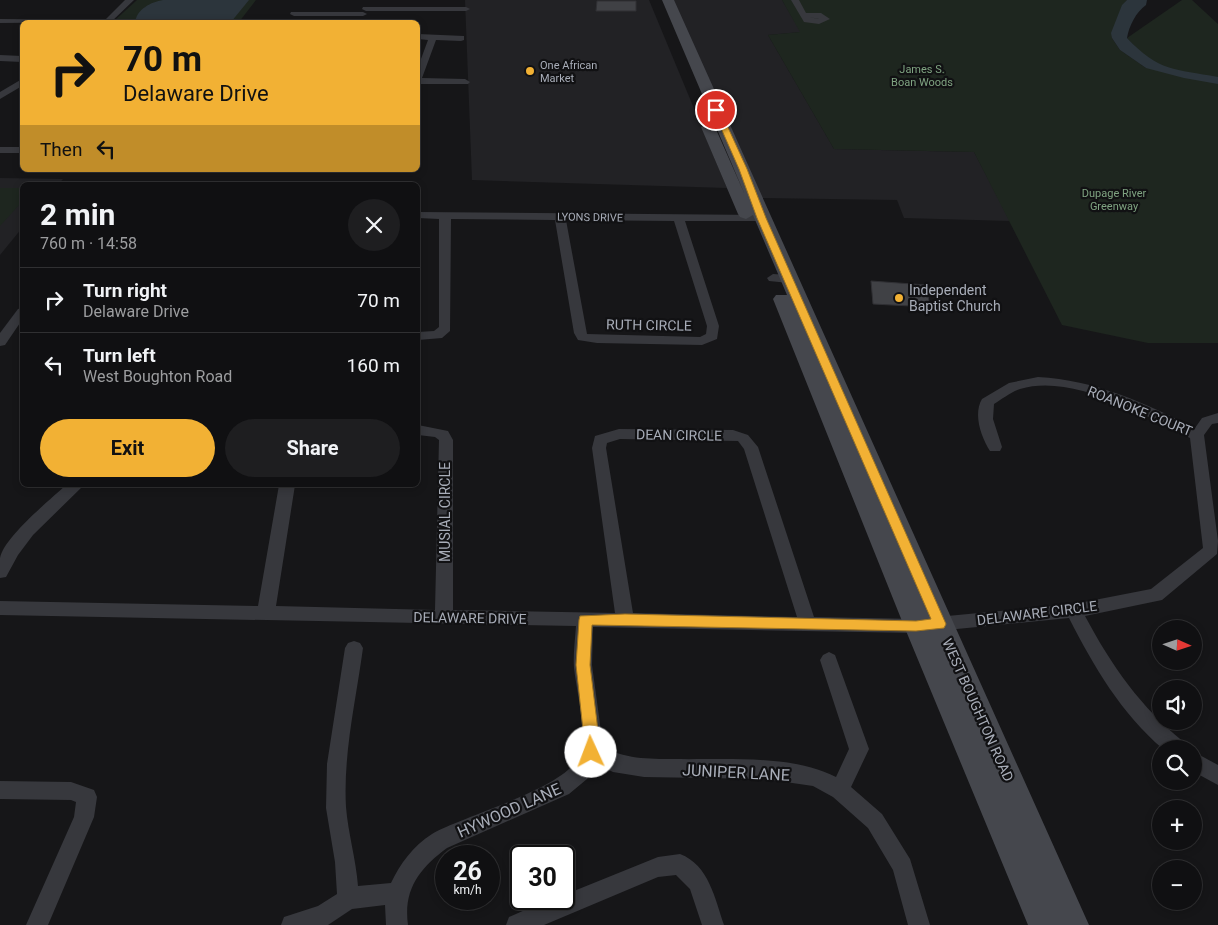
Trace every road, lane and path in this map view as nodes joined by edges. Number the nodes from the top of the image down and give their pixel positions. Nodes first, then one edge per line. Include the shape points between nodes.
1 (130, 0) edge
2 (371, 0) edge
3 (655, 0) edge
4 (668, 0) edge
5 (795, 0) edge
6 (466, 9) dead end
7 (365, 12) junction
8 (294, 14) dead end
9 (804, 15) dead end
10 (108, 20) edge
11 (360, 20) edge
12 (0, 21) edge
13 (20, 21) edge
14 (420, 37) edge
15 (433, 37) junction
16 (461, 38) dead end
17 (0, 58) edge
18 (20, 59) edge
19 (420, 73) edge
20 (420, 79) edge
21 (465, 82) dead end
22 (20, 83) edge
23 (0, 96) edge
24 (0, 150) edge
25 (20, 150) edge
26 (739, 180) junction
27 (420, 215) edge
28 (445, 215) junction
29 (560, 216) junction
30 (680, 218) junction
31 (755, 218) junction
32 (20, 316) edge
33 (420, 336) edge
34 (0, 342) edge
35 (1218, 418) edge
36 (420, 430) edge
37 (1197, 435) junction
38 (996, 447) dead end
39 (74, 487) edge
40 (287, 487) edge
41 (1215, 551) edge
42 (0, 572) edge
43 (0, 608) edge
44 (1074, 611) junction
45 (266, 612) junction
46 (444, 617) junction
47 (625, 619) junction
48 (585, 620) junction
49 (808, 624) junction
50 (928, 625) junction
51 (354, 648) dead end
52 (829, 660) dead end
53 (1168, 740) edge
54 (591, 752) junction
55 (1202, 766) edge
56 (1218, 776) edge
57 (0, 790) edge
58 (840, 790) junction
59 (398, 894) junction
60 (348, 899) junction
61 (38, 925) edge
62 (292, 925) edge
63 (396, 925) edge
64 (517, 925) edge
65 (712, 925) edge
66 (919, 925) edge
67 (1044, 925) edge
68 (1073, 925) edge

1 - 10 street
2 - 7 street
3 - 26 main road, WEST BOUGHTON ROAD
4 - 26 main road, WEST BOUGHTON ROAD
5 - 9 street
6 - 7 street
7 - 8 street
7 - 11 street
12 - 13 street
14 - 15 street
15 - 16 street
15 - 19 street
17 - 18 street
20 - 21 street
22 - 23 street
24 - 25 street
26 - 31 main road, WEST BOUGHTON ROAD
27 - 28 street, LYONS DRIVE
28 - 29 street, LYONS DRIVE
28 - 33 street via 445,327 437,335
29 - 30 street, LYONS DRIVE
29 - 30 street, RUTH CIRCLE via 583,337 702,340 712,336 712,326
30 - 31 street, LYONS DRIVE
31 - 50 main road, WEST BOUGHTON ROAD
32 - 34 street
35 - 37 street, ROANOKE COURT via 1207,421
36 - 46 street, MUSIAL CIRCLE via 443,434 446,440
37 - 38 street, ROANOKE COURT via 1096,390 1039,381 1019,384 987,402 984,413
37 - 41 street, DELAWARE CIRCLE
39 - 42 street via 28,532
40 - 45 street
41 - 44 street, DELAWARE CIRCLE via 1156,595
43 - 45 street, DELAWARE DRIVE
44 - 50 street, DELAWARE CIRCLE
44 - 53 street via 1099,660 1130,705
45 - 46 street, DELAWARE DRIVE
46 - 48 street, DELAWARE DRIVE
47 - 48 street, DELAWARE DRIVE
47 - 49 street, DELAWARE DRIVE
47 - 49 street, DEAN CIRCLE via 598,448 600,440 619,434 733,435 743,438 751,447
48 - 54 street, HYWOOD LANE via 583,665
49 - 50 street, DELAWARE DRIVE
50 - 67 main road, WEST BOUGHTON ROAD
50 - 68 main road, WEST BOUGHTON ROAD
51 - 60 street via 337,764 336,799
52 - 58 street via 859,749
54 - 58 street, JUNIPER LANE via 613,763 644,768 765,770 807,776
54 - 59 street, HYWOOD LANE via 578,777 562,787 427,849 409,868
55 - 56 street
57 - 61 street via 71,791 88,797 84,816
58 - 66 street, JUNIPER LANE via 875,821 902,866
59 - 60 street
59 - 63 street, HYWOOD LANE via 394,916
60 - 62 street via 323,916
64 - 65 street via 658,867 680,864 698,882

